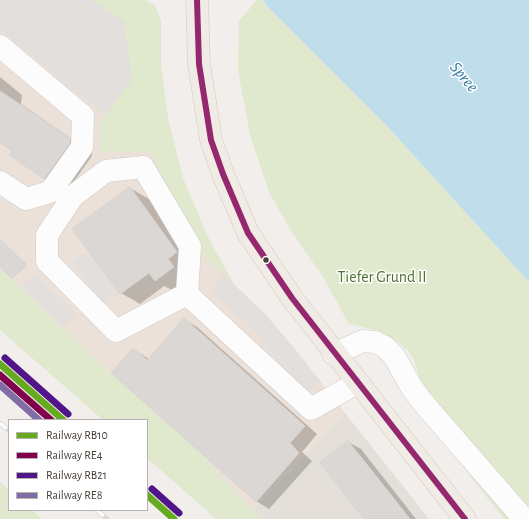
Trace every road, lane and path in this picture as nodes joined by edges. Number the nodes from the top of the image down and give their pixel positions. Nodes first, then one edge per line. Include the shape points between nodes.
1 (197, 0) edge
2 (0, 46) edge
3 (0, 182) edge
4 (187, 294) junction
5 (334, 354) junction
6 (357, 383) junction
7 (465, 519) edge
8 (524, 519) edge

1 - 5 main road via 199,64 211,140 223,174 248,233
2 - 3 lane via 83,116 82,146 50,192 26,199
4 - 4 lane via 116,331 47,261 48,234 73,196 106,171 143,167 190,246
4 - 6 lane via 311,409
5 - 6 main road
5 - 8 lane via 363,341 374,342 384,347 394,356 425,405
6 - 7 main road

